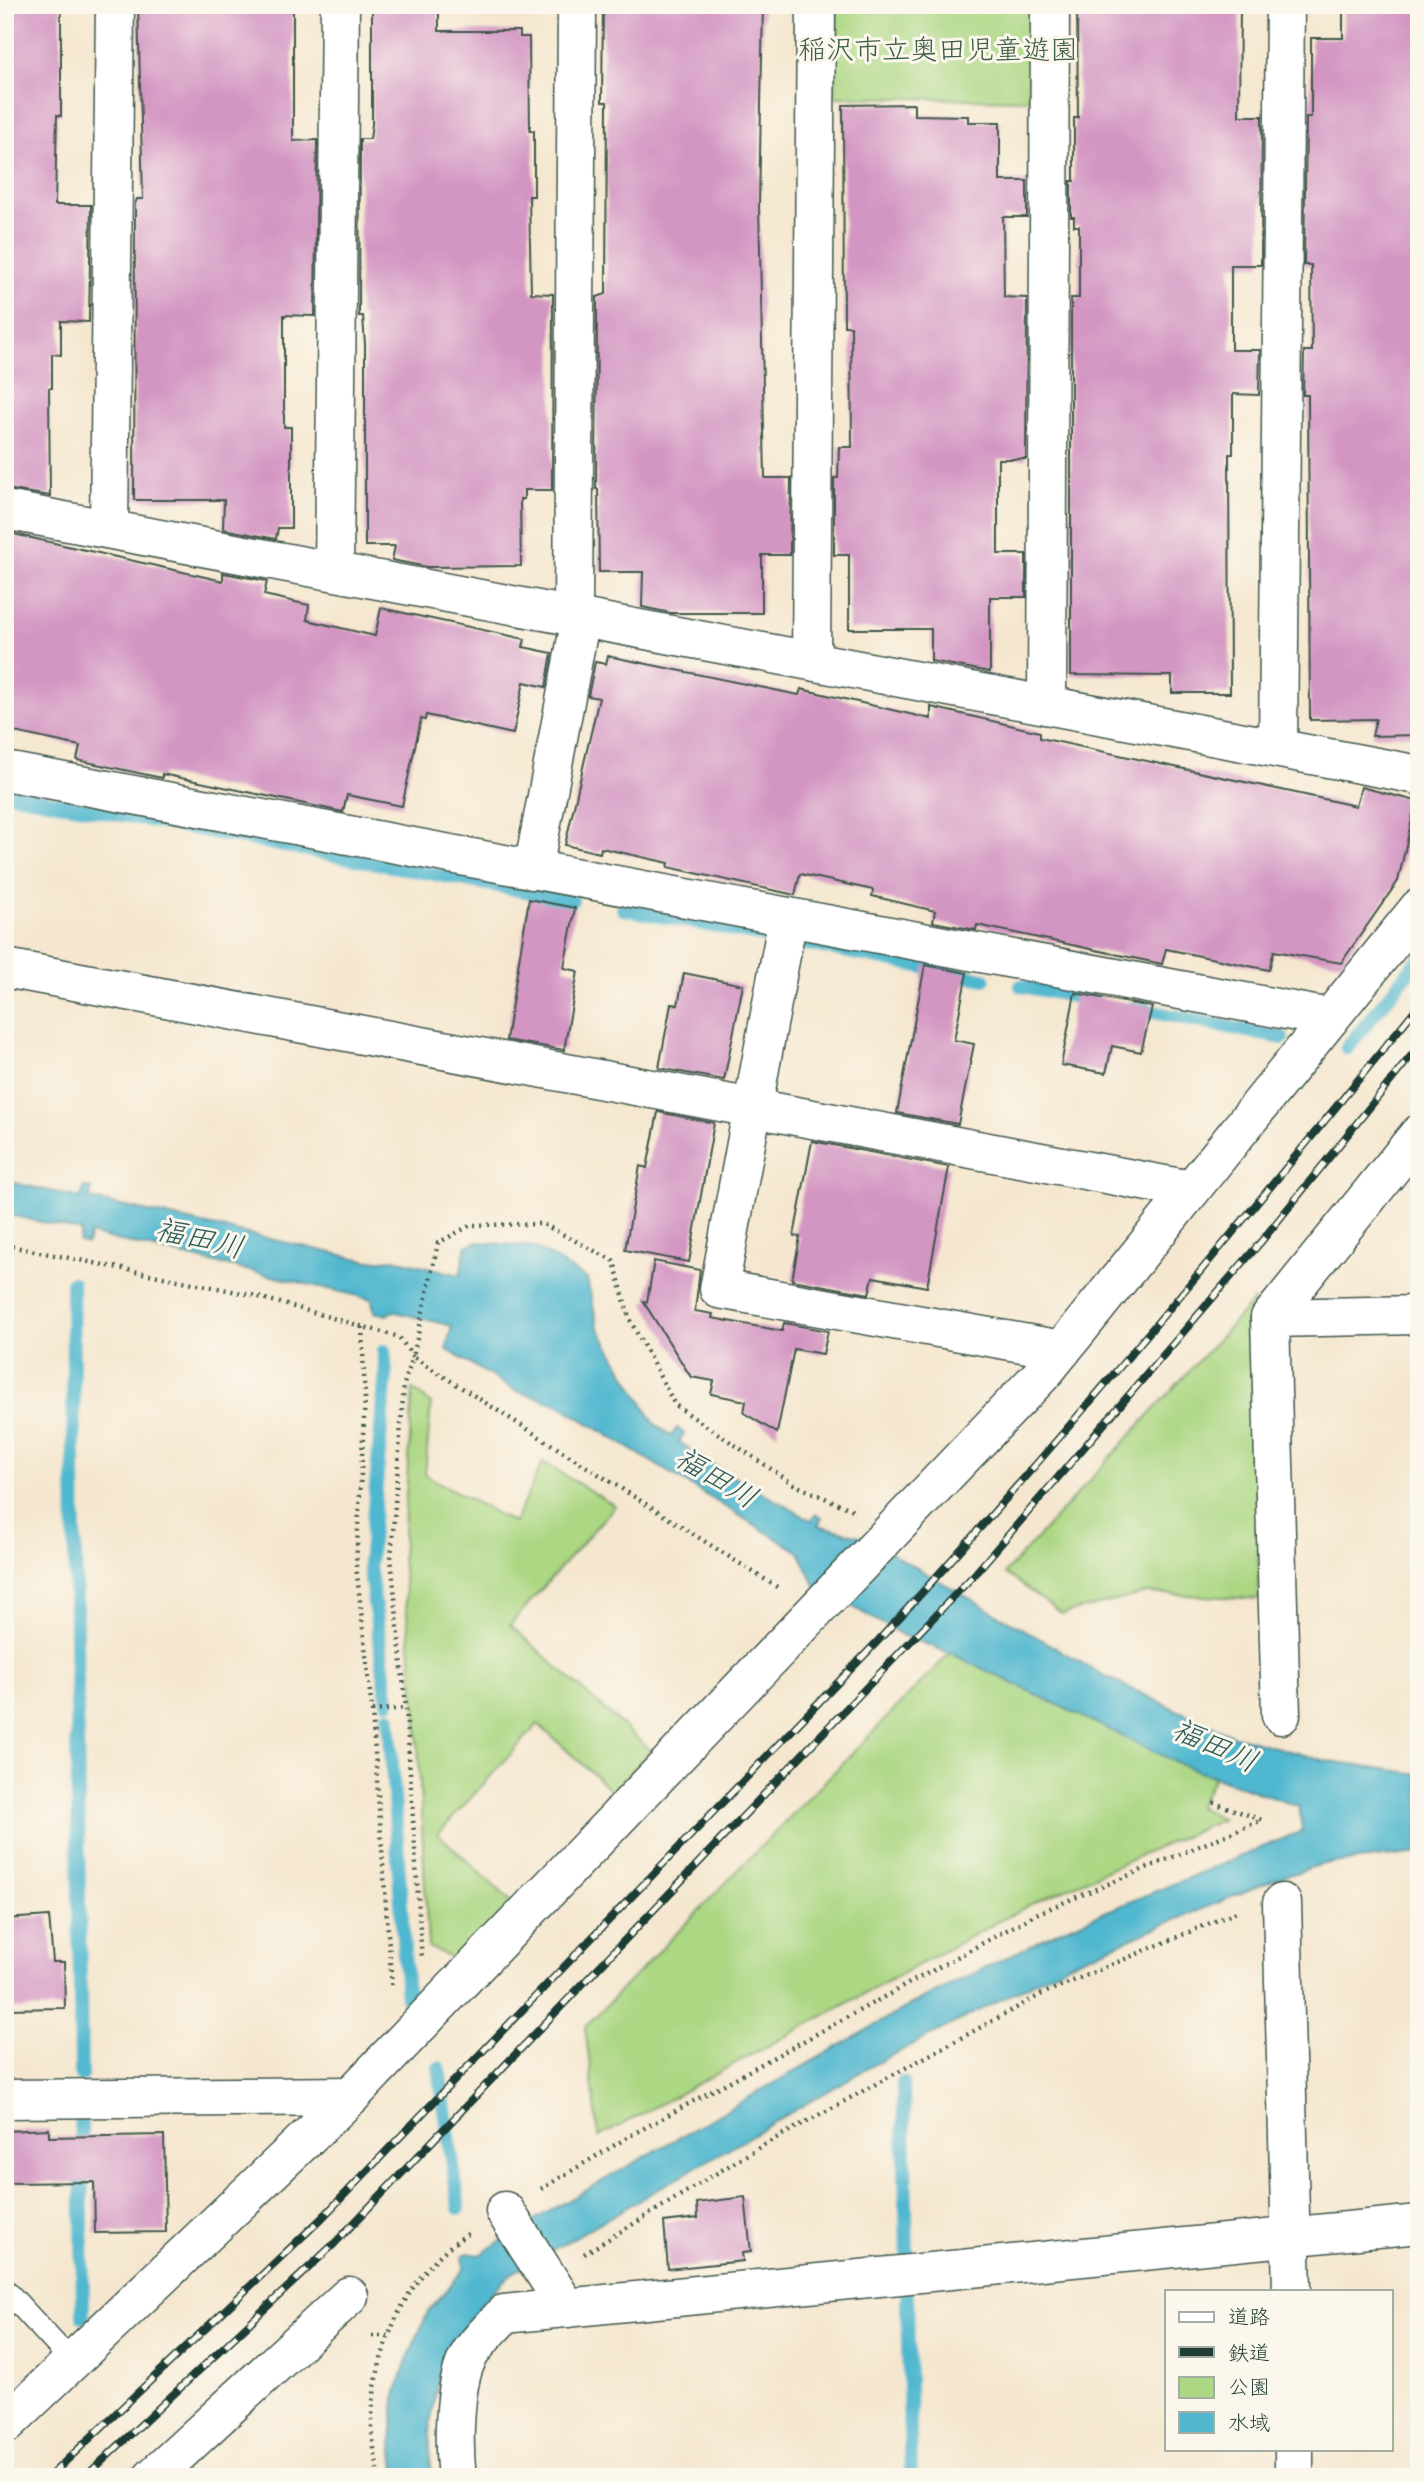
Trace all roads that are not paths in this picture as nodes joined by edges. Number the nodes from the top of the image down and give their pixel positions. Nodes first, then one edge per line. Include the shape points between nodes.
1 (115, 5) edge
2 (340, 5) edge
3 (577, 5) edge
4 (816, 5) edge
5 (1050, 5) edge
6 (1285, 5) edge
7 (5, 510) edge
8 (109, 529) junction
9 (334, 571) junction
10 (577, 617) junction
11 (811, 660) junction
12 (1047, 705) junction
13 (1278, 748) junction
14 (5, 771) edge
15 (1419, 775) edge
16 (533, 870) junction
17 (1419, 908) edge
18 (788, 917) junction
19 (5, 968) edge
20 (1330, 1018) junction
21 (752, 1108) junction
22 (1419, 1134) edge
23 (1192, 1190) junction
24 (1419, 1315) edge
25 (1270, 1318) junction
26 (1062, 1350) junction
27 (1281, 1715) dead end
28 (1282, 1903) road end
29 (351, 2096) junction
30 (5, 2099) edge
31 (508, 2216) road end
32 (1419, 2224) edge
33 (1291, 2235) junction
34 (5, 2289) edge
35 (1292, 2290) edge
36 (349, 2296) dead end
37 (567, 2308) junction
38 (72, 2362) junction
39 (5, 2426) edge
40 (1294, 2450) edge
41 (153, 2477) edge
42 (457, 2477) edge
43 (1294, 2477) edge

1 - 8 street
2 - 9 street
3 - 10 street
4 - 11 street
5 - 12 street
6 - 13 street
7 - 8 street
8 - 9 street
9 - 10 street
10 - 11 street
10 - 16 street
11 - 12 street
12 - 13 street
13 - 15 street
14 - 16 street
16 - 18 street
17 - 20 street
18 - 20 street
18 - 21 street
19 - 21 street
20 - 23 street
21 - 23 street
21 - 26 street via 719,1289
22 - 25 street
23 - 26 street
24 - 25 street
25 - 27 street
26 - 29 street
28 - 33 street
29 - 30 street
29 - 38 street
31 - 37 street
32 - 33 street
33 - 35 street
33 - 37 street
34 - 38 lane
36 - 41 street
37 - 42 street via 504,2314 470,2353 455,2408
38 - 39 street
40 - 43 street

